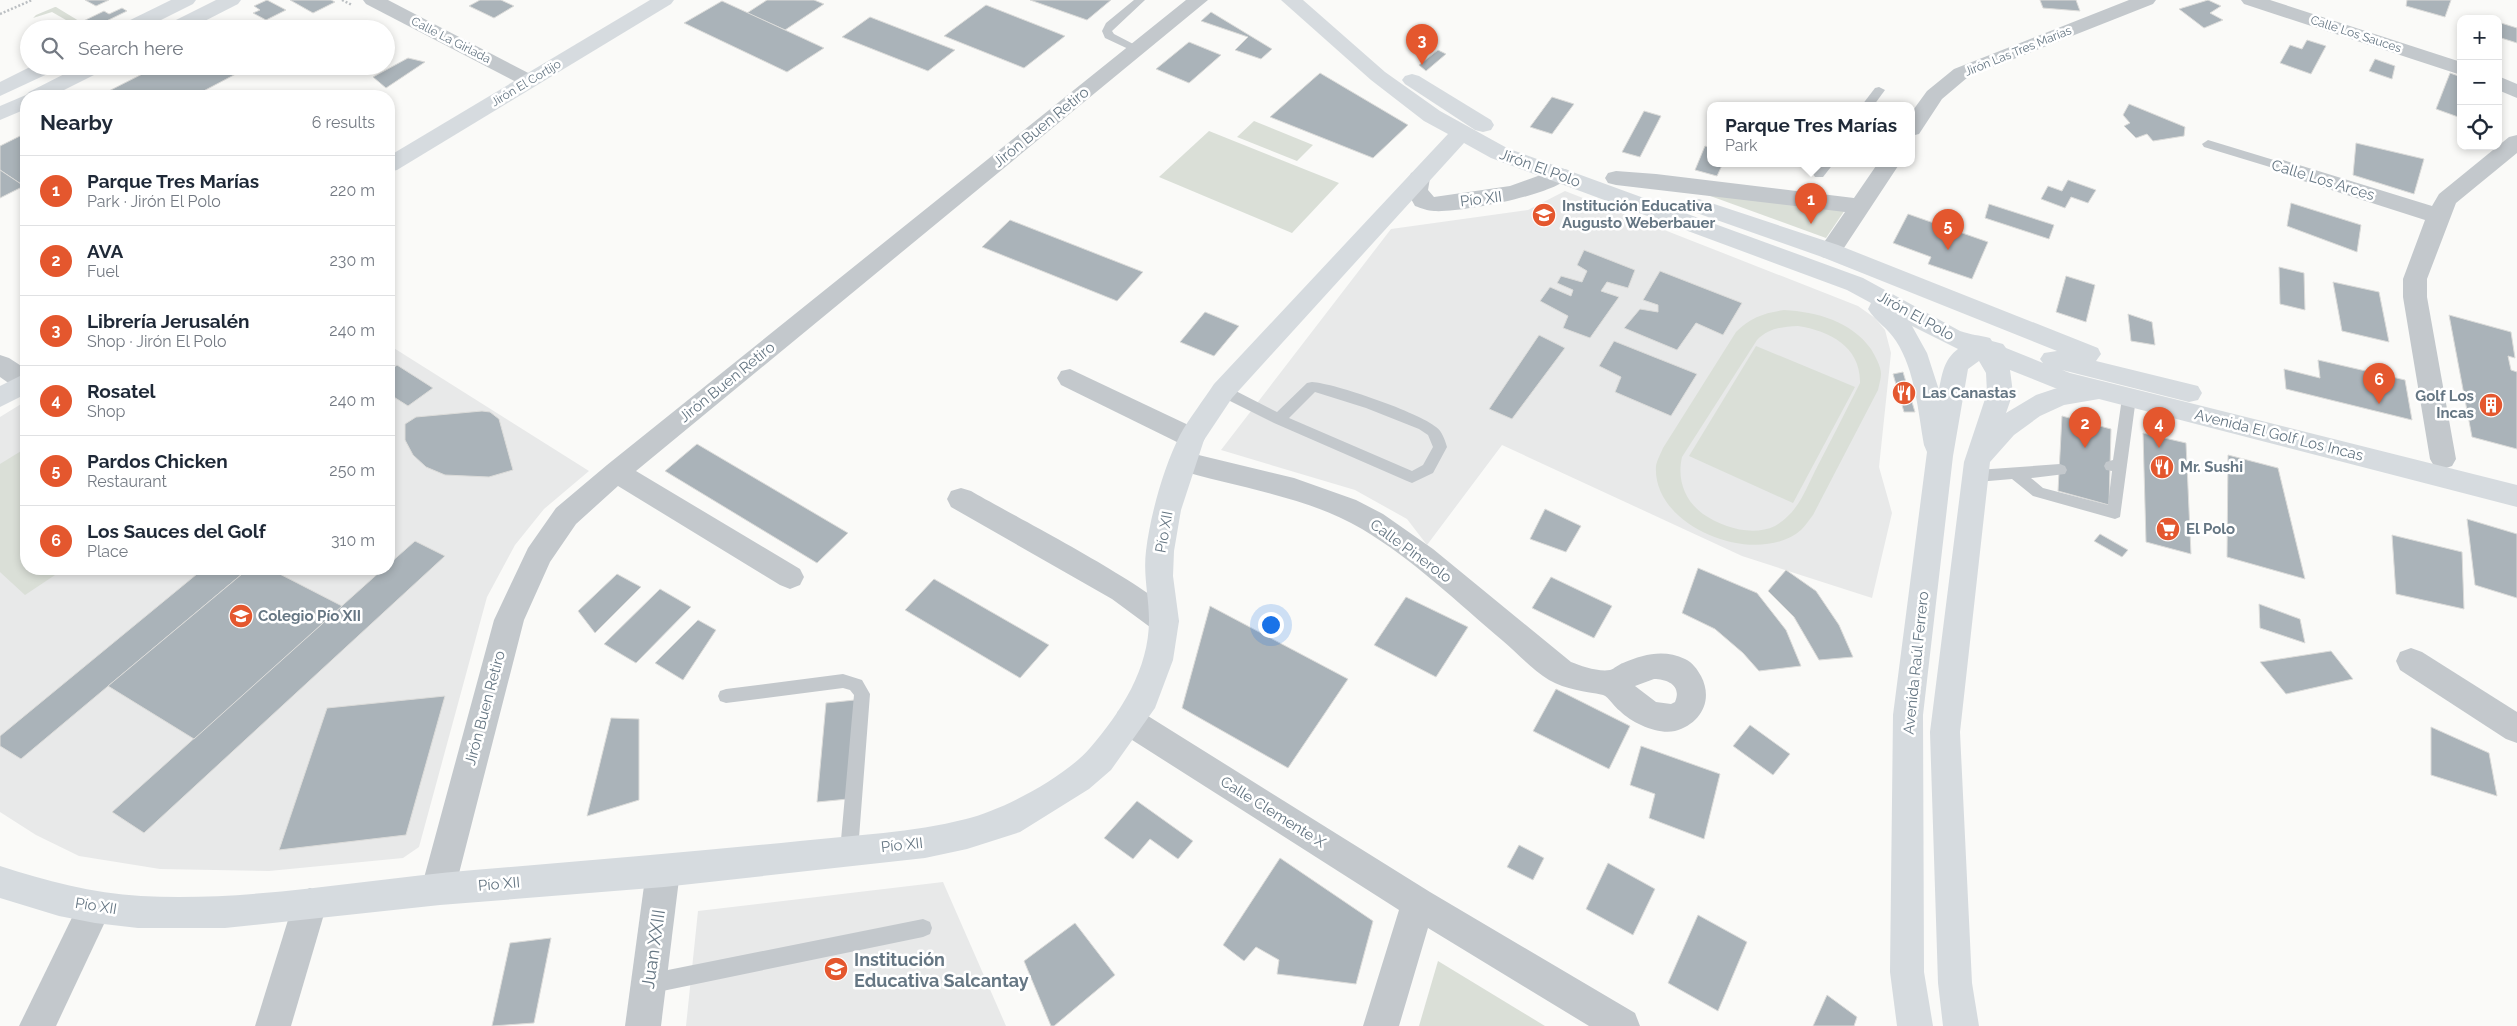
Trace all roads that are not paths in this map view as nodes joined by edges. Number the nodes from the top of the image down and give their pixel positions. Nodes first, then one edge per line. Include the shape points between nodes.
1 (186, 0) edge
2 (231, 0) edge
3 (372, 0) edge
4 (664, 0) edge
5 (1140, 0) edge
6 (1198, 0) edge
7 (1291, 0) edge
8 (1318, 0) edge
9 (2146, 0) edge
10 (2251, 0) edge
11 (145, 20) edge
12 (191, 20) edge
13 (1137, 50) junction
14 (2457, 68) edge
15 (31, 75) edge
16 (79, 75) edge
17 (529, 81) junction
18 (2502, 84) edge
19 (0, 90) edge
20 (48, 90) edge
21 (1879, 90) dead end
22 (2517, 92) edge
23 (1870, 102) edge
24 (20, 104) edge
25 (0, 114) edge
26 (1915, 123) edge
27 (1460, 134) junction
28 (2517, 142) edge
29 (2208, 144) dead end
30 (395, 161) edge
31 (1825, 167) edge
32 (1886, 167) edge
33 (2283, 167) joint
34 (1820, 174) dead end
35 (1560, 175) junction
36 (1419, 178) junction
37 (1616, 178) junction
38 (1858, 206) junction
39 (2438, 216) junction
40 (1751, 245) junction
41 (1830, 251) junction
42 (1888, 274) junction
43 (1985, 350) junction
44 (0, 364) edge
45 (20, 378) edge
46 (1070, 378) dead end
47 (20, 386) edge
48 (2166, 387) junction
49 (1223, 391) junction
50 (2116, 395) junction
51 (0, 398) edge
52 (1279, 419) junction
53 (1187, 449) junction
54 (1940, 456) junction
55 (2443, 459) junction
56 (1977, 469) junction
57 (2060, 470) dead end
58 (616, 472) junction
59 (2016, 473) junction
60 (2517, 478) edge
61 (2517, 496) edge
62 (961, 499) dead end
63 (790, 577) dead end
64 (1164, 621) junction
65 (2411, 661) dead end
66 (1615, 684) dead end
67 (726, 696) dead end
68 (1129, 721) junction
69 (2517, 729) edge
70 (849, 850) junction
71 (663, 871) junction
72 (0, 882) edge
73 (438, 889) junction
74 (1418, 903) junction
75 (310, 904) junction
76 (95, 907) junction
77 (923, 928) dead end
78 (648, 984) junction
79 (37, 1026) edge
80 (273, 1026) edge
81 (642, 1026) edge
82 (1381, 1026) edge
83 (1622, 1026) edge
84 (1915, 1026) edge
85 (1961, 1026) edge

1 - 11 main road
2 - 12 main road
3 - 17 street, Calle La Girlada
4 - 17 main road, Jirón El Cortijo
5 - 13 lane via 1107,31 1109,36
6 - 13 street, Jirón Buen Retiro
7 - 27 main road, Jirón El Polo via 1378,76
8 - 37 main road, Jirón El Polo via 1380,57 1491,130
9 - 26 street, Jirón Las Tres Marías via 1961,73 1934,95
10 - 14 street, Calle Los Sauces
13 - 58 street, Jirón Buen Retiro
15 - 19 main road
16 - 20 main road
17 - 30 main road, Jirón El Cortijo
18 - 22 street
21 - 23 lane
24 - 25 main road
27 - 35 main road, Jirón El Polo via 1498,154
27 - 36 main road, Pío XII
28 - 39 street via 2447,199
29 - 33 lane, Calle Los Arces
31 - 34 lane
32 - 38 street
33 - 39 street, Calle Los Arces
35 - 36 street, Pío XII via 1535,188 1506,196 1434,204 1423,201 1417,190
35 - 40 main road, Jirón El Polo
36 - 49 main road, Pío XII
37 - 38 street
37 - 41 main road, Jirón El Polo
38 - 41 street
39 - 55 street via 2415,279 2415,297
40 - 43 main road, Jirón El Polo via 1855,284 1951,337
40 - 54 main road via 1856,293 1888,315 1906,334 1921,369
41 - 42 main road, Jirón El Polo
42 - 43 main road via 1958,318
42 - 48 main road
43 - 48 main road, Avenida Raúl Ferrero via 2017,351
43 - 50 main road, Avenida El Golf Los Incas via 2064,381
43 - 54 main road, Avenida Raúl Ferrero via 1965,356 1956,368
43 - 56 main road via 1998,373 2000,393
44 - 45 street
46 - 53 street, Calle Pinerolo
47 - 51 main road
48 - 55 main road, Avenida El Golf Los Incas
49 - 52 lane
49 - 53 main road, Pío XII
50 - 56 main road via 2067,394 2046,400 1997,436
50 - 59 lane via 2115,513 2038,492
50 - 61 main road, Avenida El Golf Los Incas
52 - 52 lane via 1412,477 1428,469 1440,447 1430,429 1318,385
53 - 64 main road, Pío XII via 1167,510 1160,552
53 - 66 street, Calle Pinerolo via 1346,508 1373,522 1424,557 1560,671 1580,679
54 - 84 main road, Avenida Raúl Ferrero via 1908,715 1907,972
55 - 60 main road, Avenida El Golf Los Incas
56 - 59 lane
56 - 85 main road via 1945,732 1955,983
57 - 59 lane
58 - 63 street
58 - 73 street, Jirón Buen Retiro via 566,516 538,556 509,620
62 - 64 street via 1122,591
64 - 68 main road, Pío XII via 1158,660 1147,692
65 - 69 street
67 - 70 lane via 843,681 856,685 862,694
68 - 70 main road, Pío XII via 1100,760 1078,778 1009,820 925,843
68 - 74 street, Calle Clemente X
70 - 71 main road, Pío XII
71 - 73 main road, Pío XII
71 - 78 street, Juan XXIII
72 - 76 main road, Pío XII via 43,896
73 - 75 main road, Pío XII
74 - 82 street
74 - 83 street, Calle Clemente X
75 - 76 main road, Pío XII via 202,914
75 - 80 street
76 - 79 street
77 - 78 lane
78 - 81 street, Juan XXIII

